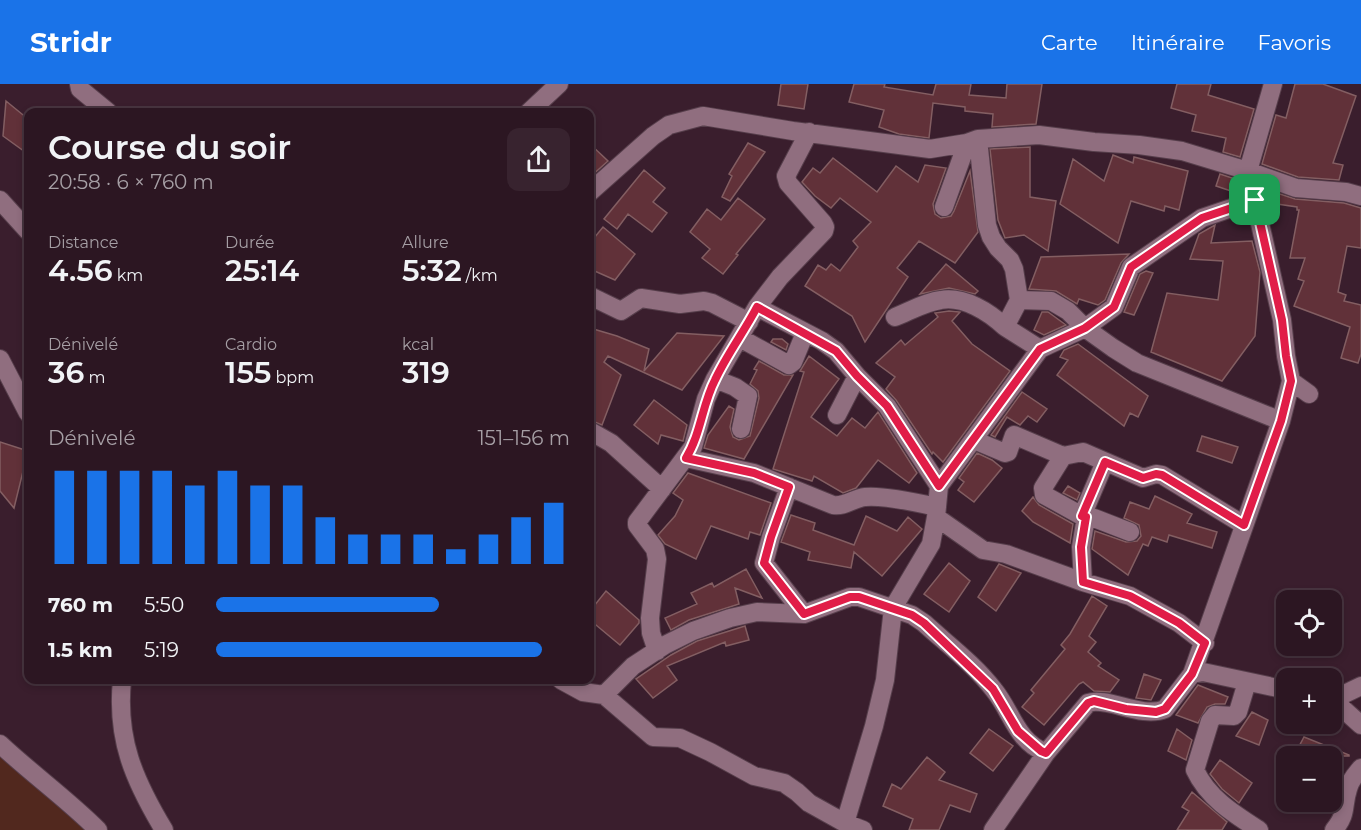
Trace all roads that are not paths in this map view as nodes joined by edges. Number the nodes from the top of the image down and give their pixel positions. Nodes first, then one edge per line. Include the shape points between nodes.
1 (79, 84) edge
2 (559, 84) edge
3 (1273, 84) edge
4 (103, 108) edge
5 (533, 108) edge
6 (809, 132) junction
7 (973, 141) junction
8 (1248, 171) junction
9 (594, 188) edge
10 (1361, 196) edge
11 (0, 200) edge
12 (1255, 200) junction
13 (944, 207) dead end
14 (24, 227) edge
15 (594, 298) edge
16 (1019, 300) junction
17 (895, 317) dead end
18 (748, 322) junction
19 (1005, 327) junction
20 (1085, 328) junction
21 (805, 333) junction
22 (1040, 349) junction
23 (0, 359) edge
24 (857, 376) junction
25 (715, 379) junction
26 (1291, 381) junction
27 (1309, 394) dead end
28 (24, 405) edge
29 (992, 413) junction
30 (837, 415) dead end
31 (1281, 421) junction
32 (741, 429) dead end
33 (594, 433) edge
34 (1014, 435) junction
35 (974, 440) junction
36 (1063, 456) junction
37 (686, 458) junction
38 (1105, 462) junction
39 (939, 486) junction
40 (789, 487) junction
41 (662, 489) junction
42 (937, 512) junction
43 (1084, 517) junction
44 (1244, 525) junction
45 (1130, 532) dead end
46 (1083, 582) junction
47 (893, 608) junction
48 (804, 614) junction
49 (1205, 643) junction
50 (657, 651) junction
51 (1192, 674) junction
52 (1246, 682) junction
53 (122, 684) edge
54 (569, 684) edge
55 (1361, 686) edge
56 (1276, 688) edge
57 (604, 695) junction
58 (1342, 696) edge
59 (1342, 708) edge
60 (1361, 725) edge
61 (0, 744) edge
62 (1046, 753) junction
63 (1361, 768) edge
64 (845, 823) junction
65 (98, 830) edge
66 (164, 830) edge
67 (863, 830) edge
68 (993, 830) edge
69 (1259, 830) edge
70 (1334, 830) edge

1 - 4 street
2 - 5 street
3 - 8 street
6 - 7 street via 930,149
6 - 9 street via 703,116 669,125
6 - 18 street via 786,176 825,227 824,231 780,277
7 - 8 street via 1039,135 1138,145 1182,151
7 - 13 street
7 - 16 street via 987,225 1014,269
8 - 10 street via 1296,188
8 - 12 street
11 - 14 street
12 - 20 street via 1202,218 1131,267 1114,307
12 - 26 street via 1282,320
15 - 18 street via 621,311 640,298 680,304 704,301
16 - 19 street
16 - 20 street via 1051,301
17 - 19 street via 941,300 957,299 994,316
18 - 21 street
18 - 21 street via 789,365 794,362
18 - 25 street
19 - 22 street
20 - 22 street
20 - 31 street via 1137,363
21 - 24 street via 836,351
22 - 29 street
23 - 28 street
24 - 30 street
24 - 39 street via 887,406
25 - 32 street via 748,396
25 - 37 street
26 - 27 street
26 - 31 street
29 - 34 street via 1013,427
29 - 35 street
31 - 44 street
33 - 41 street via 611,443
34 - 35 street via 1005,453
34 - 36 street
35 - 39 street
36 - 38 street via 1083,452
36 - 43 street via 1043,488 1044,495
37 - 40 street via 754,473
37 - 41 street
38 - 43 street
38 - 44 street via 1143,478 1162,475
39 - 42 street
40 - 42 street via 841,506 867,497 921,503
40 - 48 street via 764,563
41 - 50 street via 637,522 657,559 650,618
42 - 46 street via 982,550 1006,554
42 - 47 street via 931,544
43 - 45 street
43 - 46 street
44 - 49 street
46 - 49 street via 1130,596 1179,623
47 - 48 street via 850,597
47 - 62 street via 924,623 978,673 998,696 1018,731
47 - 64 street via 885,680
48 - 50 street via 757,612 729,618 693,631
49 - 51 street
50 - 57 street via 633,666
51 - 52 street via 1203,672
51 - 62 street via 1160,712 1088,703
52 - 56 street
52 - 69 street via 1238,712 1234,716 1215,716 1210,722 1195,770 1209,793
53 - 66 street via 120,719 132,768
54 - 57 street via 584,692
55 - 58 street
57 - 64 street via 653,737 680,738 754,776 784,783 809,803
59 - 60 street
61 - 65 street
62 - 68 street
63 - 70 street via 1351,781 1346,809
64 - 67 street

